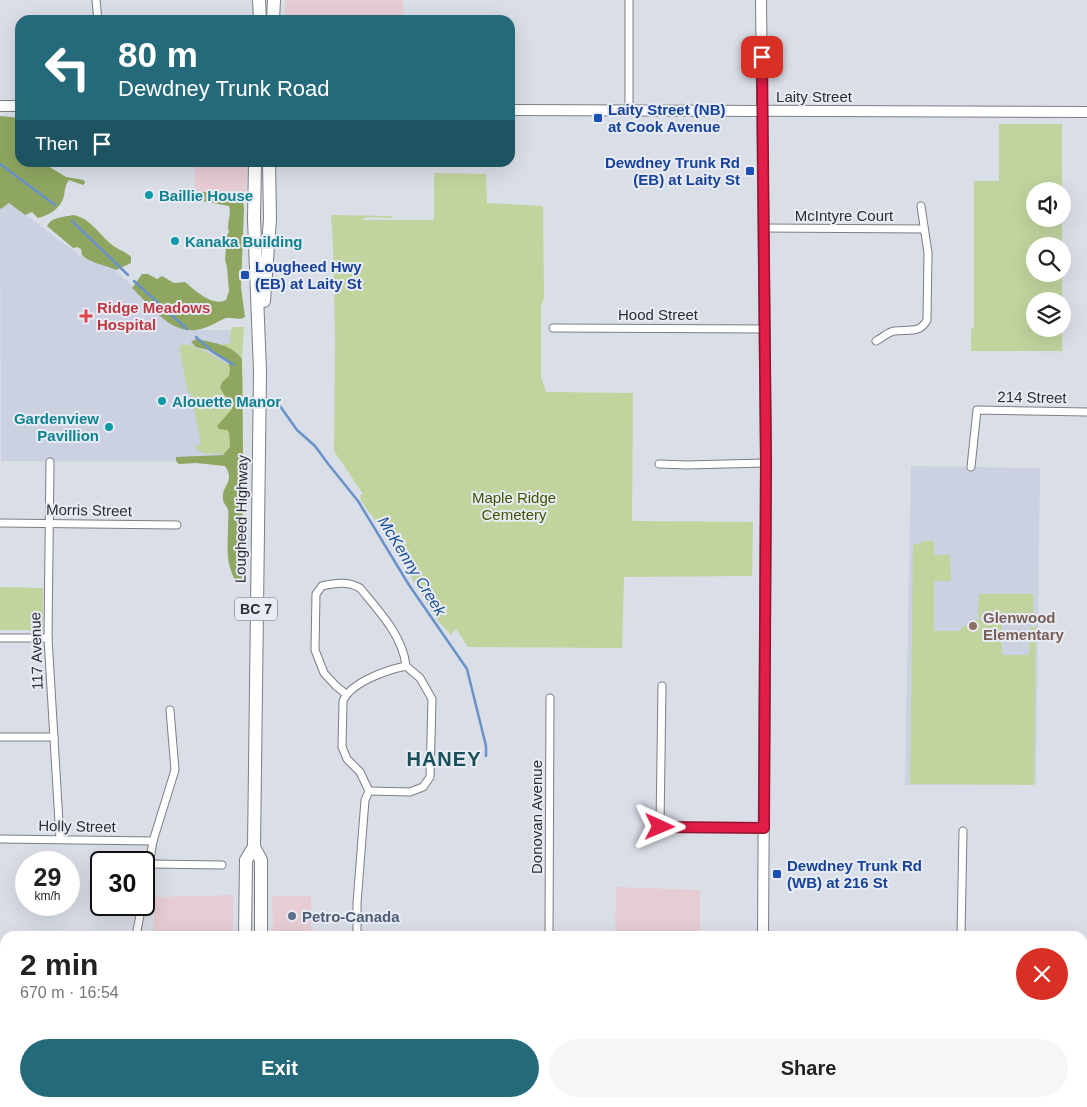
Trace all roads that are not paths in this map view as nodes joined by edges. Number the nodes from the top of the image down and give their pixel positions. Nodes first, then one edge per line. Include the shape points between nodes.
1 (96, 0) edge
2 (259, 0) edge
3 (274, 0) edge
4 (629, 0) edge
5 (761, 0) edge
6 (98, 15) edge
7 (260, 15) edge
8 (273, 15) edge
9 (0, 106) edge
10 (15, 106) edge
11 (515, 110) edge
12 (629, 110) junction
13 (762, 110) junction
14 (1087, 112) edge
15 (255, 167) edge
16 (269, 167) edge
17 (921, 206) dead end
18 (763, 228) junction
19 (924, 229) junction
20 (553, 328) dead end
21 (764, 329) junction
22 (876, 341) dead end
23 (260, 371) junction
24 (1087, 412) edge
25 (50, 462) dead end
26 (766, 463) junction
27 (659, 464) dead end
28 (971, 467) dead end
29 (0, 523) edge
30 (50, 524) junction
31 (177, 525) dead end
32 (0, 638) edge
33 (48, 638) junction
34 (406, 666) junction
35 (662, 686) dead end
36 (346, 694) junction
37 (550, 698) dead end
38 (170, 710) dead end
39 (0, 737) edge
40 (54, 737) junction
41 (369, 791) junction
42 (764, 828) junction
43 (963, 831) dead end
44 (0, 839) edge
45 (60, 839) junction
46 (153, 841) junction
47 (254, 847) junction
48 (152, 851) edge
49 (155, 864) edge
50 (222, 865) dead end
51 (140, 916) edge
52 (137, 931) edge
53 (245, 931) edge
54 (260, 931) edge
55 (357, 931) edge
56 (549, 931) edge
57 (764, 931) edge
58 (961, 931) edge

1 - 6 street
2 - 7 highway
3 - 8 highway
4 - 12 street
5 - 13 main road
9 - 10 main road
11 - 12 main road, Laity Street
12 - 13 main road, Laity Street
13 - 14 main road, Laity Street
13 - 18 main road
15 - 23 highway, Lougheed Highway / BC 7
16 - 23 highway, Lougheed Highway / BC 7 via 270,219
17 - 19 street
18 - 19 street, McIntyre Court
18 - 21 main road
19 - 22 street via 928,253 927,320 918,330 892,331
20 - 21 street, Hood Street
21 - 26 main road
23 - 47 highway, Lougheed Highway / BC 7
24 - 28 street, 214 Street via 977,410
25 - 30 street, 117 Avenue
26 - 27 street
26 - 42 main road
29 - 30 street, Morris Street
30 - 31 street, Morris Street
30 - 33 street, 117 Avenue
32 - 33 street
33 - 40 street, 117 Avenue
34 - 36 street via 388,670
34 - 36 street via 401,644 360,588 336,583 322,586 316,594 315,650 324,672
34 - 41 street via 420,678 432,700 430,777 423,787 410,792
35 - 42 street via 660,827
36 - 41 street via 342,747
37 - 56 street, Donovan Avenue
38 - 46 street via 175,770
39 - 40 street
40 - 45 street, 117 Avenue
41 - 55 street via 364,800
42 - 57 main road
43 - 58 street
44 - 45 street, Holly Street
45 - 46 street, Holly Street
46 - 48 street
47 - 53 highway, Lougheed Highway / BC 7 via 246,860
47 - 54 highway, Lougheed Highway / BC 7 via 261,860
49 - 50 street
51 - 52 street

